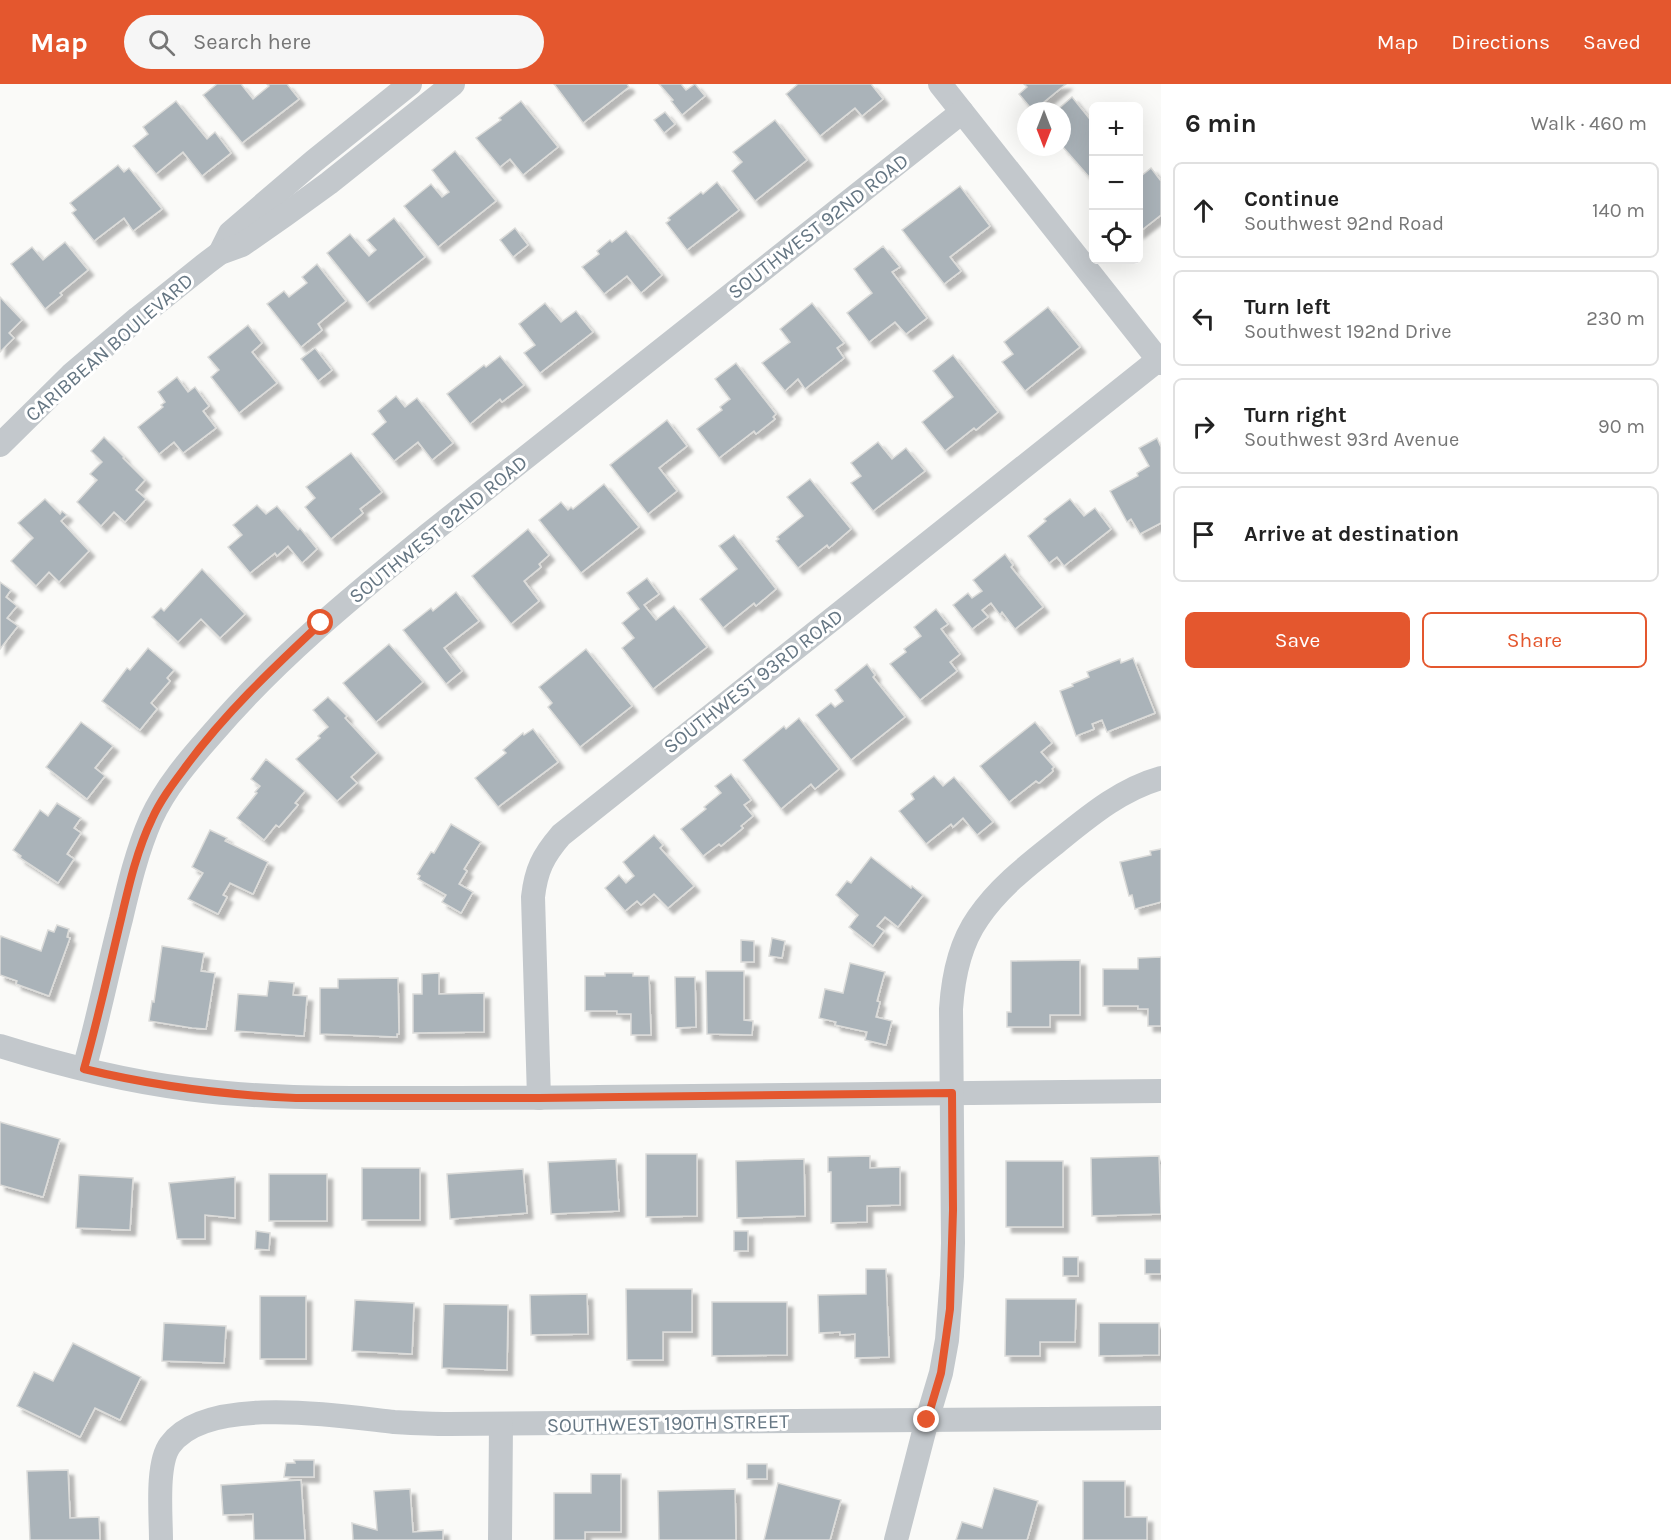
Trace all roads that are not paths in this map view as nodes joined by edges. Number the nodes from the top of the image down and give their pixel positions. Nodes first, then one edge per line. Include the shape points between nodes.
1 (410, 84) edge
2 (453, 84) edge
3 (940, 84) edge
4 (962, 112) junction
5 (220, 253) junction
6 (1160, 362) edge
7 (0, 445) edge
8 (1156, 779) edge
9 (0, 1046) edge
10 (84, 1069) junction
11 (1161, 1091) edge
12 (952, 1093) junction
13 (539, 1098) junction
14 (1161, 1418) edge
15 (927, 1420) junction
16 (501, 1424) junction
17 (161, 1540) edge
18 (500, 1540) edge
19 (896, 1540) edge

1 - 5 street, CARIBBEAN BOULEVARD via 230,233
2 - 5 street, CARIBBEAN BOULEVARD via 285,215 242,245
3 - 4 street
4 - 6 street
4 - 10 street, SOUTHWEST 92ND ROAD via 358,592 286,656 221,723 167,792 141,844
5 - 7 street, CARIBBEAN BOULEVARD via 71,375
6 - 13 street, SOUTHWEST 93RD ROAD via 561,835 548,850 539,866 533,897
8 - 12 street via 1126,792 1066,835 997,894 977,920 965,942 952,989
9 - 10 street
10 - 13 street via 186,1089 259,1096
11 - 12 street
12 - 13 street
12 - 15 street via 950,1309 941,1373
14 - 15 street, SOUTHWEST 190TH STREET
15 - 16 street, SOUTHWEST 190TH STREET
15 - 19 street
16 - 17 street, SOUTHWEST 190TH STREET via 264,1413 217,1417 180,1434 169,1446 162,1475
16 - 18 street

